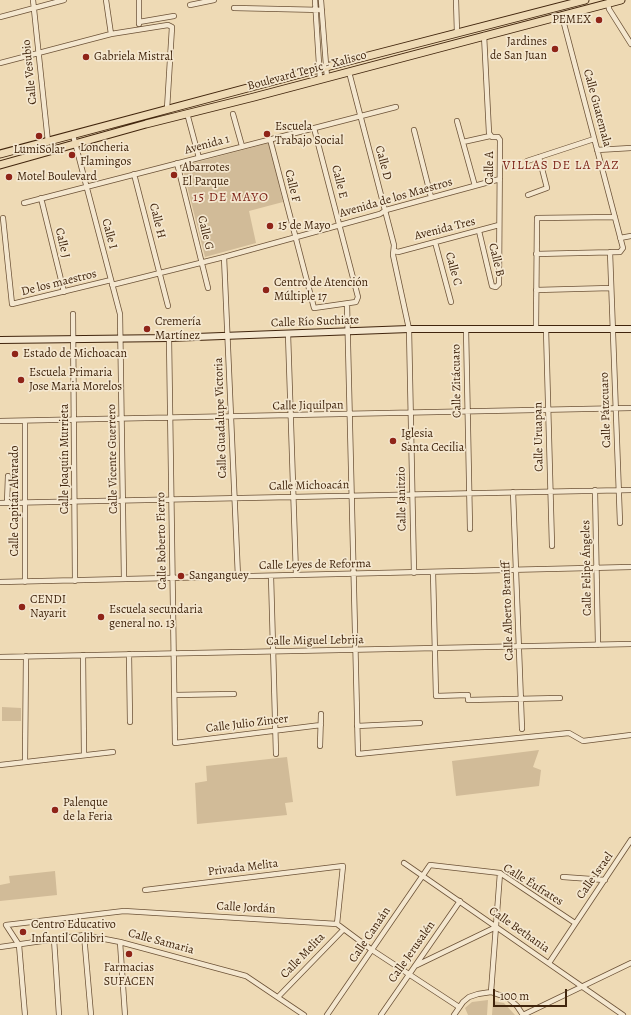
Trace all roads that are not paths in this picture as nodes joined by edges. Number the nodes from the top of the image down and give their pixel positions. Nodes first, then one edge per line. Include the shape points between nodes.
1 (33, 0) edge
2 (64, 0) edge
3 (106, 0) edge
4 (139, 0) edge
5 (214, 0) edge
6 (315, 0) edge
7 (321, 0) edge
8 (456, 0) edge
9 (585, 0) edge
10 (621, 0) edge
11 (610, 2) edge
12 (190, 5) dead end
13 (568, 5) junction
14 (34, 7) junction
15 (234, 8) dead end
16 (316, 10) junction
17 (322, 10) junction
18 (174, 16) dead end
19 (562, 16) junction
20 (0, 17) edge
21 (513, 18) junction
22 (138, 22) junction
23 (542, 22) junction
24 (139, 28) junction
25 (457, 33) junction
26 (111, 34) junction
27 (484, 35) junction
28 (631, 44) edge
29 (433, 50) junction
30 (387, 52) junction
31 (39, 53) junction
32 (0, 62) edge
33 (323, 68) junction
34 (348, 72) junction
35 (327, 78) junction
36 (320, 80) junction
37 (216, 97) junction
38 (396, 107) dead end
39 (167, 109) junction
40 (187, 114) junction
41 (233, 114) dead end
42 (361, 115) junction
43 (458, 121) dead end
44 (146, 124) junction
45 (314, 128) junction
46 (414, 130) dead end
47 (73, 135) junction
48 (490, 136) junction
49 (270, 139) junction
50 (594, 139) junction
51 (48, 142) junction
52 (463, 142) junction
53 (76, 144) junction
54 (242, 146) junction
55 (631, 148) edge
56 (597, 150) junction
57 (0, 154) edge
58 (31, 156) junction
59 (539, 157) junction
60 (199, 158) junction
61 (527, 161) dead end
62 (177, 163) junction
63 (0, 165) edge
64 (134, 174) junction
65 (500, 179) junction
66 (475, 186) junction
67 (87, 187) junction
68 (528, 195) dead end
69 (431, 197) junction
70 (41, 198) junction
71 (24, 203) dead end
72 (386, 210) junction
73 (615, 217) junction
74 (3, 218) dead end
75 (339, 225) junction
76 (499, 225) junction
77 (478, 231) junction
78 (631, 236) edge
79 (295, 238) junction
80 (620, 238) junction
81 (435, 242) junction
82 (395, 251) junction
83 (610, 252) junction
84 (536, 254) junction
85 (224, 258) junction
86 (202, 262) junction
87 (160, 272) junction
88 (112, 282) junction
89 (499, 284) joint
90 (208, 288) dead end
91 (611, 288) junction
92 (536, 290) junction
93 (64, 292) junction
94 (451, 302) dead end
95 (347, 304) junction
96 (168, 306) dead end
97 (74, 314) dead end
98 (536, 328) junction
99 (546, 328) junction
100 (409, 329) junction
101 (466, 329) junction
102 (612, 329) junction
103 (631, 329) edge
104 (347, 332) junction
105 (288, 334) junction
106 (228, 336) junction
107 (75, 338) junction
108 (170, 338) junction
109 (121, 339) junction
110 (0, 340) edge
111 (617, 408) junction
112 (631, 408) edge
113 (548, 410) junction
114 (468, 411) junction
115 (411, 413) junction
116 (349, 415) junction
117 (291, 416) junction
118 (171, 417) junction
119 (231, 417) junction
120 (74, 418) junction
121 (122, 418) junction
122 (0, 421) edge
123 (25, 421) junction
124 (8, 476) dead end
125 (595, 490) junction
126 (619, 490) junction
127 (631, 490) edge
128 (550, 491) junction
129 (513, 492) junction
130 (469, 493) junction
131 (412, 494) junction
132 (351, 496) junction
133 (294, 497) junction
134 (235, 498) junction
135 (172, 499) junction
136 (123, 500) junction
137 (75, 502) junction
138 (0, 503) edge
139 (7, 503) junction
140 (25, 503) junction
141 (620, 523) dead end
142 (470, 529) dead end
143 (552, 546) dead end
144 (631, 567) edge
145 (597, 568) junction
146 (516, 570) junction
147 (414, 572) junction
148 (433, 572) junction
149 (353, 574) junction
150 (296, 575) junction
151 (271, 576) junction
152 (238, 577) junction
153 (173, 578) junction
154 (124, 579) junction
155 (75, 581) junction
156 (0, 582) edge
157 (25, 582) junction
158 (631, 644) edge
159 (598, 645) junction
160 (519, 646) junction
161 (435, 648) junction
162 (355, 650) junction
163 (273, 652) junction
164 (128, 654) junction
165 (174, 654) junction
166 (83, 655) junction
167 (26, 656) junction
168 (0, 657) edge
169 (234, 694) dead end
170 (175, 695) junction
171 (521, 698) junction
172 (560, 698) dead end
173 (321, 714) dead end
174 (130, 722) dead end
175 (420, 723) dead end
176 (321, 725) junction
177 (357, 726) junction
178 (522, 729) dead end
179 (275, 730) junction
180 (631, 735) edge
181 (175, 743) joint
182 (320, 746) dead end
183 (113, 752) dead end
184 (276, 754) dead end
185 (84, 755) junction
186 (25, 762) junction
187 (0, 765) edge
188 (631, 840) edge
189 (404, 863) dead end
190 (430, 865) joint
191 (342, 866) joint
192 (500, 873) junction
193 (423, 876) junction
194 (563, 877) dead end
195 (605, 880) junction
196 (145, 890) dead end
197 (460, 901) junction
198 (575, 923) junction
199 (337, 924) junction
200 (496, 927) junction
201 (343, 930) junction
202 (84, 936) junction
203 (54, 939) junction
204 (120, 942) junction
205 (19, 945) junction
206 (0, 947) edge
207 (372, 950) junction
208 (631, 962) edge
209 (549, 963) junction
210 (415, 966) junction
211 (408, 975) junction
212 (582, 987) junction
213 (491, 992) junction
214 (278, 997) junction
215 (459, 1007) junction
216 (25, 1015) edge
217 (59, 1015) edge
218 (91, 1015) edge
219 (125, 1015) edge
220 (304, 1015) edge
221 (328, 1015) edge
222 (381, 1015) edge
223 (454, 1015) edge
224 (523, 1015) edge
225 (623, 1015) edge

1 - 14 street, Calle Vesubio
2 - 14 street
3 - 26 street
4 - 22 street
5 - 12 street
6 - 16 street
7 - 17 street
8 - 25 street
9 - 13 main road, Boulevard Tepic - Xalisco
10 - 11 main road, Boulevard Tepic - Xalisco
11 - 19 main road, Boulevard Tepic - Xalisco
11 - 28 street via 609,9
13 - 21 main road, Boulevard Tepic - Xalisco
13 - 23 main road via 564,13 546,17
14 - 20 street
14 - 31 street, Calle Vesubio
15 - 16 street
16 - 17 street
16 - 33 street
17 - 33 street
18 - 22 street
19 - 23 main road, Boulevard Tepic - Xalisco
19 - 50 street, Calle Guatemala
21 - 25 main road, Boulevard Tepic - Xalisco
21 - 27 main road via 511,24
22 - 24 street
23 - 27 main road, Boulevard Tepic - Xalisco
24 - 26 street
24 - 39 street via 172,27
25 - 29 main road via 454,38 440,42
25 - 30 main road, Boulevard Tepic - Xalisco
26 - 31 street
27 - 29 main road, Boulevard Tepic - Xalisco
27 - 48 street, Calle A
29 - 34 main road, Boulevard Tepic - Xalisco
30 - 33 main road, Boulevard Tepic - Xalisco
30 - 34 main road via 382,58 356,66
31 - 32 street
31 - 51 street, Calle Vesubio
33 - 35 street
33 - 36 street
33 - 37 main road, Boulevard Tepic - Xalisco
34 - 35 main road, Boulevard Tepic - Xalisco
34 - 42 street, Calle D
35 - 36 main road, Boulevard Tepic - Xalisco
36 - 40 main road, Boulevard Tepic - Xalisco
37 - 39 main road, Boulevard Tepic - Xalisco
37 - 40 main road via 210,104 192,109
38 - 42 street, Avenida 1
39 - 44 main road via 164,115 150,119
39 - 47 main road, Boulevard Tepic - Xalisco
40 - 44 main road, Boulevard Tepic - Xalisco
40 - 60 street
41 - 54 street
42 - 45 street, Avenida 1
42 - 72 street, Calle D
43 - 52 street
44 - 53 main road, Boulevard Tepic - Xalisco
45 - 49 street, Avenida 1
45 - 75 street, Calle E
46 - 69 street
47 - 51 main road, Boulevard Tepic - Xalisco
47 - 53 street, Calle I
48 - 52 street
48 - 65 street, Calle A via 497,136 500,140
49 - 54 street, Avenida 1
49 - 79 street, Calle F
50 - 56 street, Calle Guatemala
50 - 59 street
51 - 57 main road, Boulevard Tepic - Xalisco
51 - 58 main road via 46,148 32,152
52 - 66 street
53 - 58 main road, Boulevard Tepic - Xalisco
53 - 67 street, Calle I
54 - 60 street, Avenida 1
55 - 56 street
56 - 73 street, Calle Guatemala
58 - 63 main road, Boulevard Tepic - Xalisco
59 - 61 street
59 - 68 street via 547,188
60 - 62 street, Avenida 1
62 - 64 street, Avenida 1
62 - 86 street, Calle G
64 - 67 street, Avenida 1
64 - 87 street, Calle H
65 - 66 street, Avenida de los Maestros
65 - 76 street, Calle A
66 - 69 street, Avenida de los Maestros
67 - 70 street, Avenida 1
67 - 88 street, Calle I
69 - 72 street, Avenida de los Maestros
70 - 71 street, Avenida 1
70 - 93 street, Calle J
72 - 75 street, Avenida de los Maestros
72 - 82 street, Calle D
73 - 80 street, Calle Guatemala
73 - 84 street via 537,218
74 - 93 street, De los maestros via 12,304
75 - 79 street, Avenida de los Maestros
75 - 95 street, Calle E via 358,297 356,302
76 - 77 street, Avenida Tres
76 - 89 street, Calle A
77 - 81 street, Avenida Tres
77 - 89 street, Calle B via 492,286 496,287
78 - 80 street
79 - 85 street, Avenida de los Maestros
79 - 95 street, Calle F via 314,308
80 - 83 street, Calle Guatemala via 623,251
81 - 82 street, Avenida Tres
81 - 94 street, Calle C
82 - 100 street, Calle D via 393,255
83 - 84 street
83 - 91 street
84 - 92 street
85 - 86 street, Avenida de los Maestros
85 - 106 street, Calle Guadalupe Victoria
86 - 87 street, Avenida de los Maestros
86 - 90 street, Calle G
87 - 88 street, Avenida de los Maestros
87 - 96 street, Calle H
88 - 93 street, De los maestros
88 - 109 street, Calle I via 120,314
91 - 92 street
91 - 102 street
92 - 98 street
95 - 104 street
97 - 107 street, Calle Joaquín Murrieta
98 - 99 main road, Calle Río Suchiate
98 - 101 main road, Calle Río Suchiate
99 - 102 main road, Calle Río Suchiate
99 - 113 street, Calle Uruapan
100 - 101 main road, Calle Río Suchiate
100 - 104 main road, Calle Río Suchiate
100 - 115 street, Calle Janitzio
101 - 114 street, Calle Zitácuaro
102 - 103 main road, Calle Río Suchiate
102 - 111 street, Calle Pátzcuaro
104 - 105 main road, Calle Río Suchiate
104 - 116 street
105 - 106 main road, Calle Río Suchiate
105 - 117 street
106 - 108 main road, Calle Río Suchiate
106 - 119 street, Calle Guadalupe Victoria
107 - 109 main road, Calle Río Suchiate
107 - 110 main road, Calle Río Suchiate
107 - 120 street, Calle Joaquín Murrieta
108 - 109 main road, Calle Río Suchiate
108 - 118 street, Calle Roberto Fierro
109 - 121 street, Calle Vicente Guerrero
111 - 112 street, Calle Jiquilpan
111 - 113 street, Calle Jiquilpan
111 - 126 street, Calle Pátzcuaro
113 - 114 street, Calle Jiquilpan
113 - 128 street, Calle Uruapan
114 - 115 street, Calle Jiquilpan
114 - 130 street, Calle Zitácuaro
115 - 116 street, Calle Jiquilpan
115 - 131 street, Calle Janitzio
116 - 117 street, Calle Jiquilpan
116 - 132 street
117 - 119 street, Calle Jiquilpan
117 - 133 street
118 - 119 street, Calle Jiquilpan
118 - 121 street, Calle Jiquilpan
118 - 135 street, Calle Roberto Fierro
119 - 134 street, Calle Guadalupe Victoria
120 - 121 street, Calle Jiquilpan
120 - 123 street, Calle Jiquilpan
120 - 137 street, Calle Joaquín Murrieta
121 - 136 street, Calle Vicente Guerrero
122 - 123 street, Calle Jiquilpan
123 - 140 street, Calle Capitán Alvarado
124 - 139 street
125 - 126 street, Calle Michoacán
125 - 128 street, Calle Michoacán
125 - 145 street, Calle Felipe Ángeles
126 - 127 street, Calle Michoacán
126 - 141 street, Calle Pátzcuaro
128 - 129 street, Calle Michoacán
128 - 143 street, Calle Uruapan
129 - 130 street, Calle Michoacán
129 - 146 street, Calle Alberto Braniff
130 - 131 street, Calle Michoacán
130 - 142 street, Calle Zitácuaro
131 - 132 street, Calle Michoacán
131 - 147 street, Calle Janitzio
132 - 133 street, Calle Michoacán
132 - 149 street
133 - 134 street, Calle Michoacán
133 - 150 street
134 - 135 street, Calle Michoacán
134 - 152 street, Calle Guadalupe Victoria
135 - 136 street, Calle Michoacán
135 - 153 street, Calle Roberto Fierro
136 - 137 street, Calle Michoacán
136 - 154 street, Calle Vicente Guerrero
137 - 140 street, Calle Michoacán
137 - 155 street, Calle Joaquín Murrieta
138 - 139 street, Calle Michoacán
139 - 140 street, Calle Michoacán
140 - 157 street, Calle Capitán Alvarado
144 - 145 street, Calle Leyes de Reforma
145 - 146 street, Calle Leyes de Reforma
145 - 159 street, Calle Felipe Ángeles
146 - 148 street, Calle Leyes de Reforma
146 - 160 street, Calle Alberto Braniff
147 - 148 street, Calle Leyes de Reforma
147 - 149 street, Calle Leyes de Reforma
148 - 161 street
149 - 150 street, Calle Leyes de Reforma
149 - 162 street
150 - 151 street, Calle Leyes de Reforma
151 - 152 street, Calle Leyes de Reforma
151 - 163 street
152 - 153 street, Calle Leyes de Reforma
153 - 154 street, Calle Leyes de Reforma
153 - 165 street, Calle Roberto Fierro
154 - 155 street, Calle Leyes de Reforma
155 - 157 street, Calle Leyes de Reforma
156 - 157 street, Calle Leyes de Reforma
158 - 159 street, Calle Miguel Lebrija
159 - 160 street, Calle Miguel Lebrija
160 - 161 street, Calle Miguel Lebrija
160 - 171 street, Calle Alberto Braniff
161 - 162 street, Calle Miguel Lebrija
161 - 171 street via 436,696 468,695 468,700
162 - 163 street, Calle Miguel Lebrija
162 - 177 street
163 - 165 street, Calle Miguel Lebrija
163 - 179 street
164 - 165 street, Calle Miguel Lebrija
164 - 166 street, Calle Miguel Lebrija
164 - 174 street
165 - 170 street, Calle Roberto Fierro
166 - 167 street, Calle Miguel Lebrija
166 - 185 street
167 - 168 street, Calle Miguel Lebrija
167 - 186 street
169 - 170 street
170 - 181 street, Calle Roberto Fierro
171 - 172 street
171 - 178 street, Calle Alberto Braniff
173 - 176 street
175 - 177 street
176 - 179 street, Calle Julio Zincer
176 - 182 street
177 - 180 street via 358,754 569,733 583,741
179 - 181 street, Calle Julio Zincer
179 - 184 street
183 - 185 street
185 - 186 street
186 - 187 street
188 - 195 street, Calle Israel
189 - 193 street, Calle Bethania
190 - 192 street, Calle Éufrates
190 - 193 street, Calle Canaán
191 - 196 street, Privada Melita
191 - 199 street, Calle Melita
192 - 198 street, Calle Éufrates
192 - 200 street
193 - 197 street, Calle Bethania
193 - 207 street, Calle Canaán
194 - 195 street
195 - 198 street, Calle Israel
197 - 200 street, Calle Bethania
197 - 210 street, Calle Jerusalén
198 - 209 street, Calle Israel
199 - 201 street
199 - 205 street, Calle Jordán via 124,911 6,925
200 - 209 street, Calle Bethania
200 - 210 street
200 - 213 street
201 - 207 street
201 - 214 street, Calle Melita
202 - 203 street, Calle Samaria
202 - 204 street, Calle Samaria
202 - 218 street
203 - 205 street, Calle Samaria
203 - 217 street
204 - 214 street, Calle Samaria via 237,972
204 - 219 street
205 - 206 street, Calle Samaria
205 - 216 street
207 - 211 street
207 - 221 street, Calle Canaán
208 - 212 street
209 - 212 street, Calle Bethania
210 - 211 street, Calle Jerusalén
211 - 215 street
211 - 222 street, Calle Jerusalén
212 - 224 street
212 - 225 street, Calle Bethania
213 - 215 street via 469,997
213 - 224 street via 508,998
214 - 220 street, Calle Samaria
215 - 223 street

